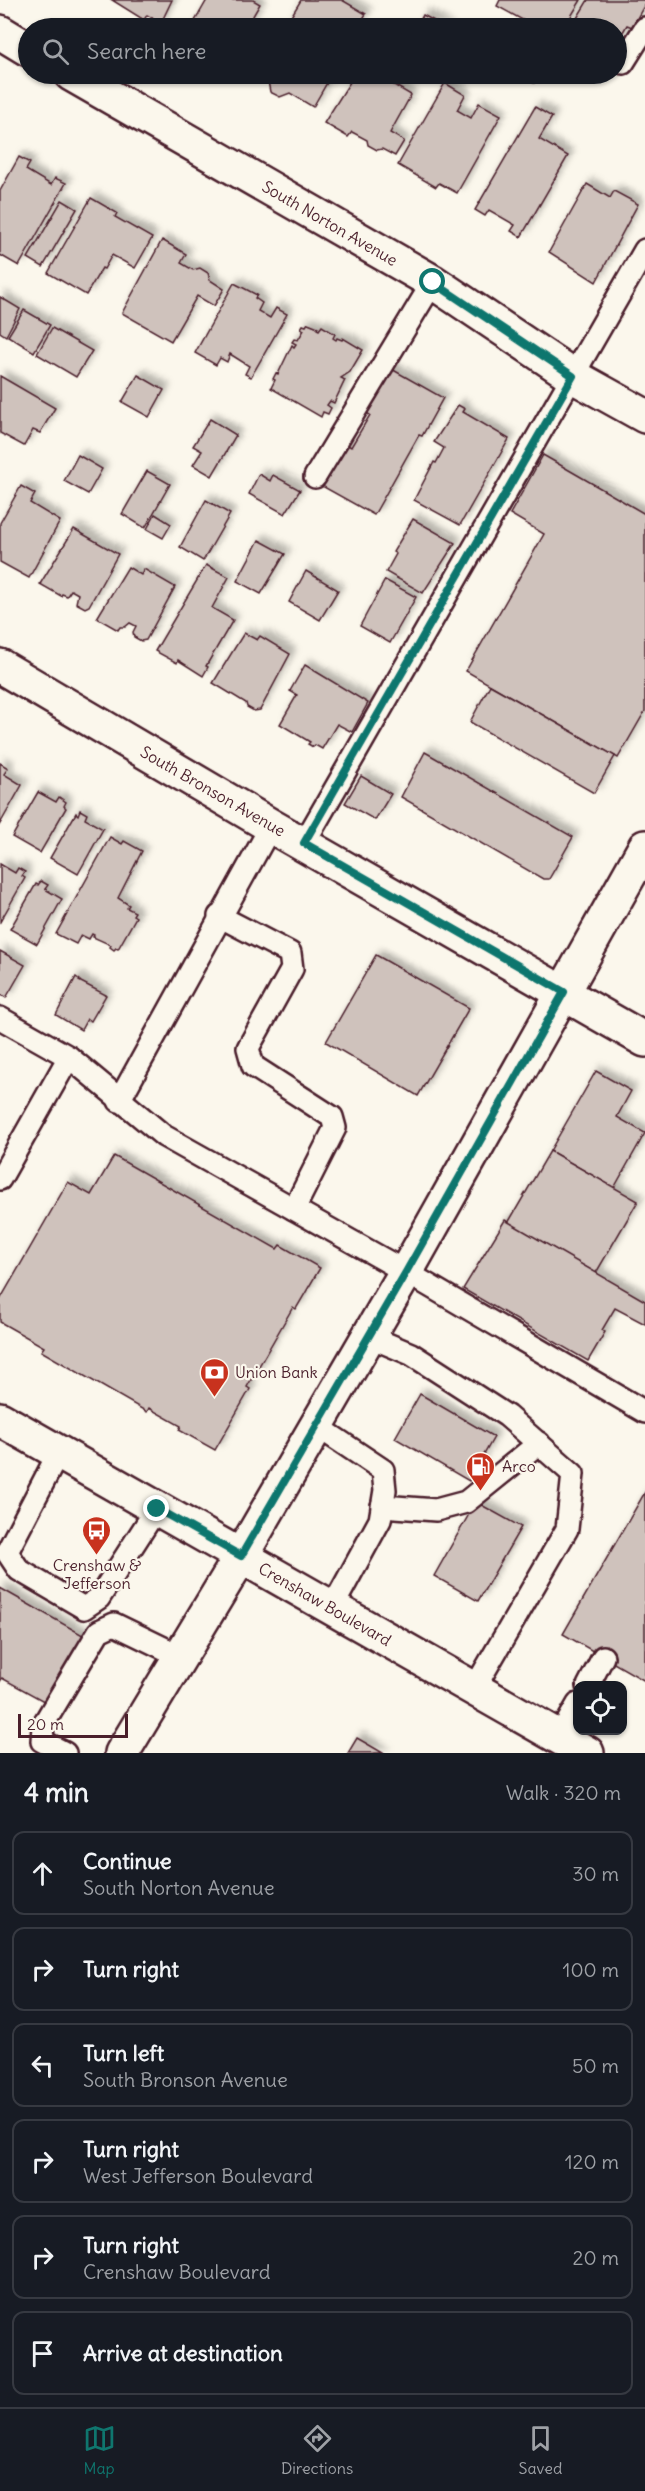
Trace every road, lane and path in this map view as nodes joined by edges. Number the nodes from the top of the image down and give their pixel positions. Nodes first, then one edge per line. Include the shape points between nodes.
1 (645, 28) edge
2 (0, 32) edge
3 (18, 43) edge
4 (627, 57) edge
5 (88, 84) edge
6 (645, 250) edge
7 (433, 282) junction
8 (573, 376) junction
9 (645, 416) edge
10 (315, 477) dead end
11 (0, 666) edge
12 (271, 826) junction
13 (304, 843) junction
14 (645, 847) edge
15 (219, 916) junction
16 (564, 992) junction
17 (0, 1018) edge
18 (645, 1040) edge
19 (69, 1057) junction
20 (119, 1101) junction
21 (0, 1179) edge
22 (294, 1209) junction
23 (406, 1272) junction
24 (368, 1336) junction
25 (645, 1412) edge
26 (1, 1423) edge
27 (316, 1426) junction
28 (539, 1443) junction
29 (58, 1452) junction
30 (382, 1506) junction
31 (157, 1509) junction
32 (4, 1553) edge
33 (241, 1556) junction
34 (99, 1598) junction
35 (332, 1608) junction
36 (114, 1624) junction
37 (180, 1656) junction
38 (603, 1657) dead end
39 (591, 1681) edge
40 (474, 1689) junction
41 (573, 1713) edge
42 (559, 1737) junction
43 (65, 1753) edge
44 (122, 1753) edge
45 (587, 1753) edge

1 - 4 lane
2 - 3 main road
5 - 7 main road, South Norton Avenue
6 - 8 lane
7 - 8 main road, South Norton Avenue
7 - 10 lane
8 - 9 main road, South Norton Avenue
8 - 13 lane
11 - 12 main road, South Bronson Avenue
12 - 13 main road, South Bronson Avenue
12 - 15 lane
13 - 16 main road, South Bronson Avenue
14 - 16 main road
15 - 20 lane
15 - 22 lane via 290,953 292,969 248,1048 253,1066 332,1117 335,1128
16 - 18 main road, South Bronson Avenue
16 - 23 main road
17 - 19 lane
19 - 20 lane
19 - 21 lane
20 - 22 lane via 164,1136
22 - 23 lane
23 - 24 main road
23 - 25 lane
24 - 27 main road
24 - 28 lane via 421,1360 507,1416
26 - 29 main road, Crenshaw Boulevard
27 - 30 lane via 384,1470
27 - 33 main road
28 - 30 lane via 466,1502 436,1510
28 - 40 lane via 573,1474 567,1529
29 - 31 main road, Crenshaw Boulevard
29 - 32 lane
30 - 35 lane via 380,1520
31 - 33 main road, Crenshaw Boulevard
31 - 34 lane
32 - 34 lane via 18,1570 84,1608
33 - 35 main road, Crenshaw Boulevard
33 - 37 main road
34 - 36 lane
35 - 40 main road, Crenshaw Boulevard
36 - 37 lane
36 - 43 lane via 99,1630 43,1725 42,1741
37 - 44 main road
38 - 39 lane
40 - 42 main road, Crenshaw Boulevard
41 - 42 lane
42 - 45 main road, Crenshaw Boulevard

